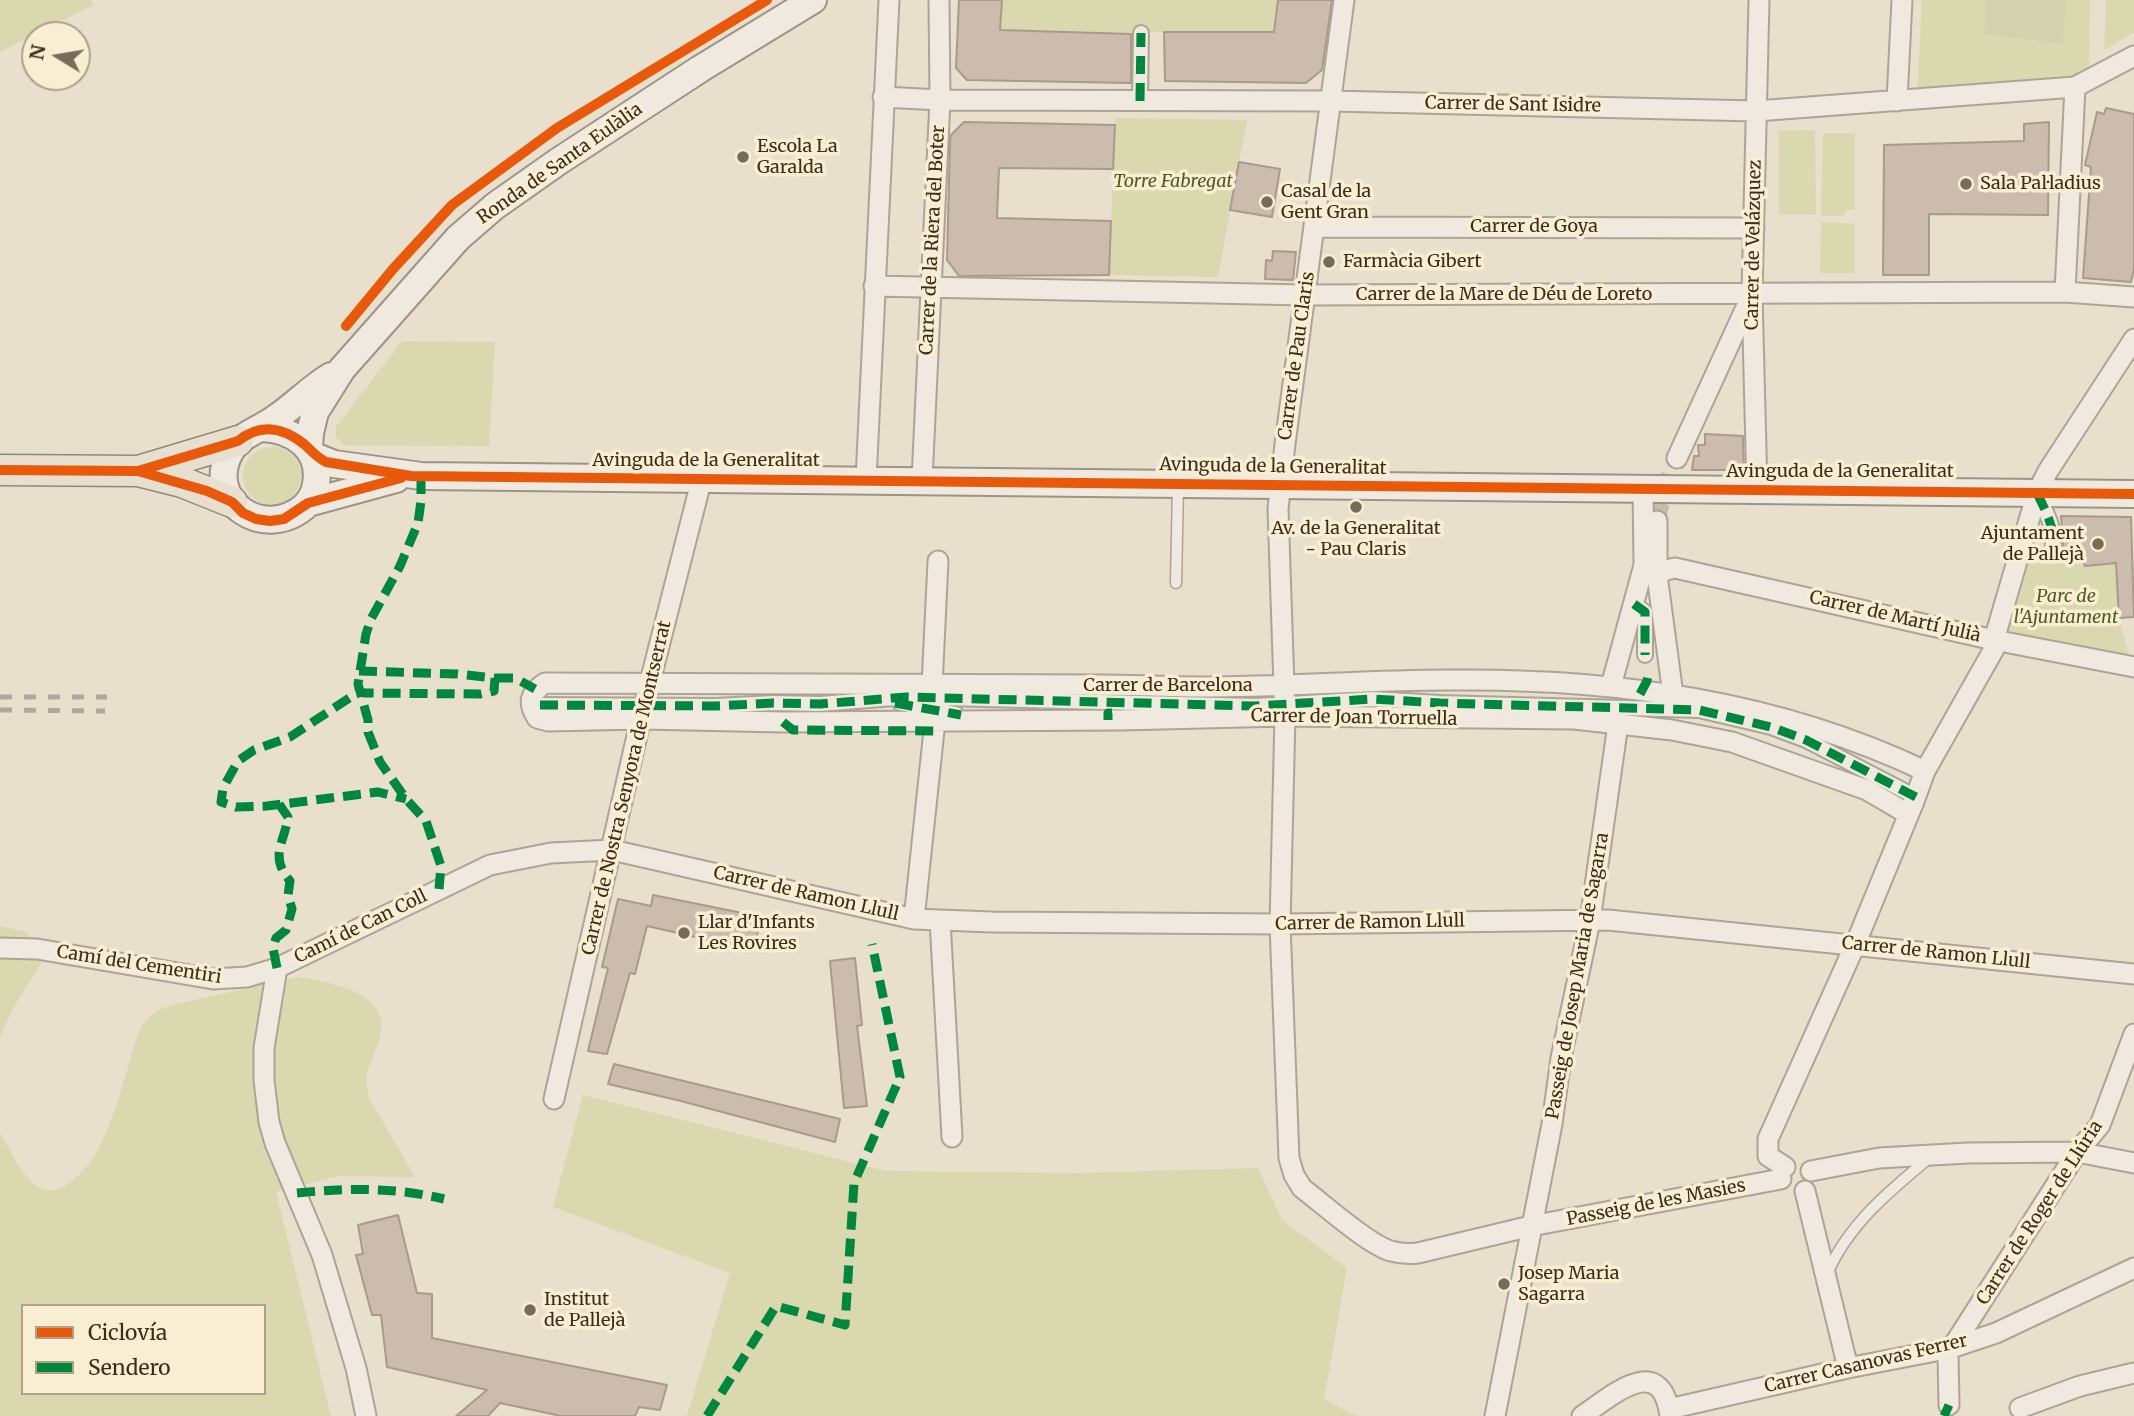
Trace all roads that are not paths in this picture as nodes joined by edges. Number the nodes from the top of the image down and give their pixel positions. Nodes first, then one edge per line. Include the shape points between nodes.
1 (813, 0) edge
2 (889, 0) edge
3 (939, 0) edge
4 (1345, 0) edge
5 (1759, 0) edge
6 (1902, 0) edge
7 (1141, 33) dead end
8 (2134, 57) edge
9 (2075, 87) junction
10 (883, 97) junction
11 (940, 100) junction
12 (1140, 101) junction
13 (1331, 101) junction
14 (1897, 101) junction
15 (1756, 111) junction
16 (1314, 227) junction
17 (1754, 228) junction
18 (874, 286) junction
19 (930, 287) junction
20 (2066, 292) junction
21 (1305, 295) junction
22 (1752, 295) junction
23 (2134, 297) edge
24 (2134, 339) edge
25 (1724, 355) junction
26 (1754, 363) junction
27 (342, 369) junction
28 (250, 434) junction
29 (312, 452) junction
30 (1677, 458) tunnel mouth
31 (0, 470) edge
32 (138, 471) junction
33 (411, 476) junction
34 (702, 478) junction
35 (866, 480) junction
36 (922, 480) junction
37 (1178, 482) junction
38 (1280, 486) junction
39 (1643, 488) junction
40 (1758, 489) junction
41 (2037, 493) junction
42 (2134, 494) edge
43 (232, 502) junction
44 (308, 503) junction
45 (1657, 521) tunnel mouth
46 (2056, 542) dead end
47 (937, 561) dead end
48 (1657, 575) junction
49 (1176, 583) dead end
50 (1634, 604) junction
51 (1994, 640) junction
52 (1646, 645) dead end
53 (2134, 667) edge
54 (649, 684) junction
55 (932, 686) junction
56 (1611, 686) junction
57 (1673, 695) junction
58 (869, 699) junction
59 (1647, 699) junction
60 (1284, 702) junction
61 (540, 705) dead end
62 (643, 712) junction
63 (1116, 712) junction
64 (961, 715) dead end
65 (1618, 724) junction
66 (934, 726) junction
67 (1925, 771) junction
68 (1912, 805) junction
69 (612, 850) junction
70 (914, 919) junction
71 (940, 920) junction
72 (1590, 920) junction
73 (1280, 924) junction
74 (1855, 945) junction
75 (0, 948) edge
76 (277, 968) junction
77 (2134, 974) edge
78 (2134, 1034) edge
79 (554, 1099) dead end
80 (952, 1137) dead end
81 (2077, 1152) junction
82 (1933, 1155) junction
83 (2134, 1163) edge
84 (1811, 1171) junction
85 (1783, 1173) junction
86 (1805, 1191) junction
87 (1531, 1226) junction
88 (2134, 1268) edge
89 (1827, 1275) junction
90 (1951, 1348) junction
91 (1848, 1368) junction
92 (2134, 1373) edge
93 (1949, 1405) dead end
94 (2020, 1408) dead end
95 (1670, 1412) edge
96 (366, 1416) edge
97 (1496, 1416) edge
98 (1582, 1416) edge

1 - 27 main road, Ronda de Santa Eulàlia via 559,160 495,206 458,238
2 - 10 street
3 - 11 street, Carrer de la Riera del Boter
4 - 13 street, Carrer de Pau Claris
5 - 15 street, Carrer de Velázquez
6 - 14 street
7 - 12 street
8 - 9 street, Carrer de Sant Isidre
9 - 14 street, Carrer de Sant Isidre
9 - 20 street
10 - 11 street, Carrer de Sant Isidre
10 - 18 street
11 - 12 street, Carrer de Sant Isidre
11 - 19 street, Carrer de la Riera del Boter
12 - 13 street, Carrer de Sant Isidre
13 - 15 street, Carrer de Sant Isidre
13 - 16 street, Carrer de Pau Claris
14 - 15 street, Carrer de Sant Isidre
15 - 17 street, Carrer de Velázquez
16 - 17 street, Carrer de Goya
16 - 21 street, Carrer de Pau Claris
17 - 22 street, Carrer de Velázquez
18 - 19 street, Carrer de la Mare de Déu de Loreto
18 - 35 street
19 - 21 street, Carrer de la Mare de Déu de Loreto
19 - 36 street, Carrer de la Riera del Boter
20 - 22 street, Carrer de la Mare de Déu de Loreto
20 - 23 street, Carrer de la Mare de Déu de Loreto
21 - 22 street, Carrer de la Mare de Déu de Loreto
21 - 38 street, Carrer de Pau Claris
22 - 25 street
22 - 26 street, Carrer de Velázquez
24 - 41 street
25 - 26 street via 1736,352
25 - 30 street
26 - 40 street, Carrer de Velázquez
27 - 28 main road
27 - 29 main road via 315,412
28 - 29 main road via 272,428 289,434
28 - 32 main road
28 - 43 main road via 230,453 225,466
29 - 33 main road via 334,464
29 - 44 main road via 318,475
31 - 32 main road
32 - 43 main road
33 - 34 main road, Avinguda de la Generalitat
33 - 44 main road
34 - 35 main road, Avinguda de la Generalitat
34 - 54 street, Carrer de Nostra Senyora de Montserrat
35 - 36 main road, Avinguda de la Generalitat
36 - 37 main road, Avinguda de la Generalitat
37 - 38 main road, Avinguda de la Generalitat
37 - 49 lane
38 - 39 main road, Avinguda de la Generalitat
38 - 60 street, Carrer de Pau Claris
39 - 40 main road, Avinguda de la Generalitat
39 - 50 street via 1644,565
40 - 41 main road, Avinguda de la Generalitat
41 - 42 main road, Avinguda de la Generalitat
41 - 46 street
41 - 51 street
43 - 44 main road via 243,513 270,521 284,519
45 - 48 street
47 - 55 street
48 - 51 street, Carrer de Martí Julià via 1675,568
48 - 57 street
50 - 52 street via 1644,612
50 - 56 street
51 - 53 street, Carrer de Martí Julià
51 - 67 street via 1994,649
54 - 55 street, Carrer de Barcelona
54 - 62 street, Carrer de Nostra Senyora de Montserrat
54 - 62 street, Carrer de Barcelona via 545,683 535,689 531,701 537,718 548,721
55 - 60 street, Carrer de Barcelona
56 - 59 street, Carrer de Barcelona
56 - 60 street, Carrer de Barcelona via 1450,680
57 - 59 street, Carrer de Barcelona
57 - 67 street, Carrer de Barcelona via 1741,706 1822,729
58 - 62 street
58 - 63 street via 1098,698
58 - 64 street
59 - 60 street
59 - 68 street via 1771,727 1805,740
60 - 63 street, Carrer de Joan Torruella
60 - 65 street, Carrer de Joan Torruella
60 - 73 street, Carrer de Pau Claris
61 - 62 street
62 - 66 street, Carrer de Joan Torruella
62 - 69 street, Carrer de Nostra Senyora de Montserrat
63 - 66 street, Carrer de Joan Torruella
65 - 68 street, Carrer de Joan Torruella via 1732,742
65 - 72 street, Passeig de Josep Maria de Sagarra
66 - 70 street
67 - 68 street
68 - 74 street
69 - 70 street, Carrer de Ramon Llull
69 - 76 street, Camí de Can Coll via 551,853 491,865
69 - 79 street, Carrer de Nostra Senyora de Montserrat
70 - 71 street, Carrer de Ramon Llull
71 - 73 street, Carrer de Ramon Llull
71 - 80 street
72 - 73 street, Carrer de Ramon Llull
72 - 74 street, Carrer de Ramon Llull
72 - 87 street, Passeig de Josep Maria de Sagarra
73 - 87 street, Passeig de les Masies via 1289,1158 1302,1188 1374,1243 1404,1254
74 - 77 street, Carrer de Ramon Llull
74 - 85 street via 1768,1139 1768,1156
75 - 76 street, Camí del Cementiri via 37,949 213,979
76 - 96 street, Camí de Can Coll via 264,1048 269,1122 322,1255
78 - 81 street, Carrer de Roger de Llúria via 2100,1125
81 - 82 street
81 - 83 street
81 - 90 street, Carrer de Roger de Llúria
82 - 84 street via 1880,1158
82 - 89 lane via 1877,1201 1837,1252
84 - 85 street via 1804,1163 1794,1162
84 - 86 street via 1812,1180
85 - 86 street via 1786,1189
85 - 87 street, Passeig de les Masies
86 - 89 street
87 - 97 street, Passeig de Josep Maria de Sagarra
88 - 90 street, Carrer Casanovas Ferrer via 1996,1333
89 - 91 street
90 - 91 street, Carrer Casanovas Ferrer
90 - 93 street via 1946,1361
91 - 95 street, Carrer Casanovas Ferrer
92 - 94 street
95 - 98 street via 1665,1393 1648,1381 1624,1387

